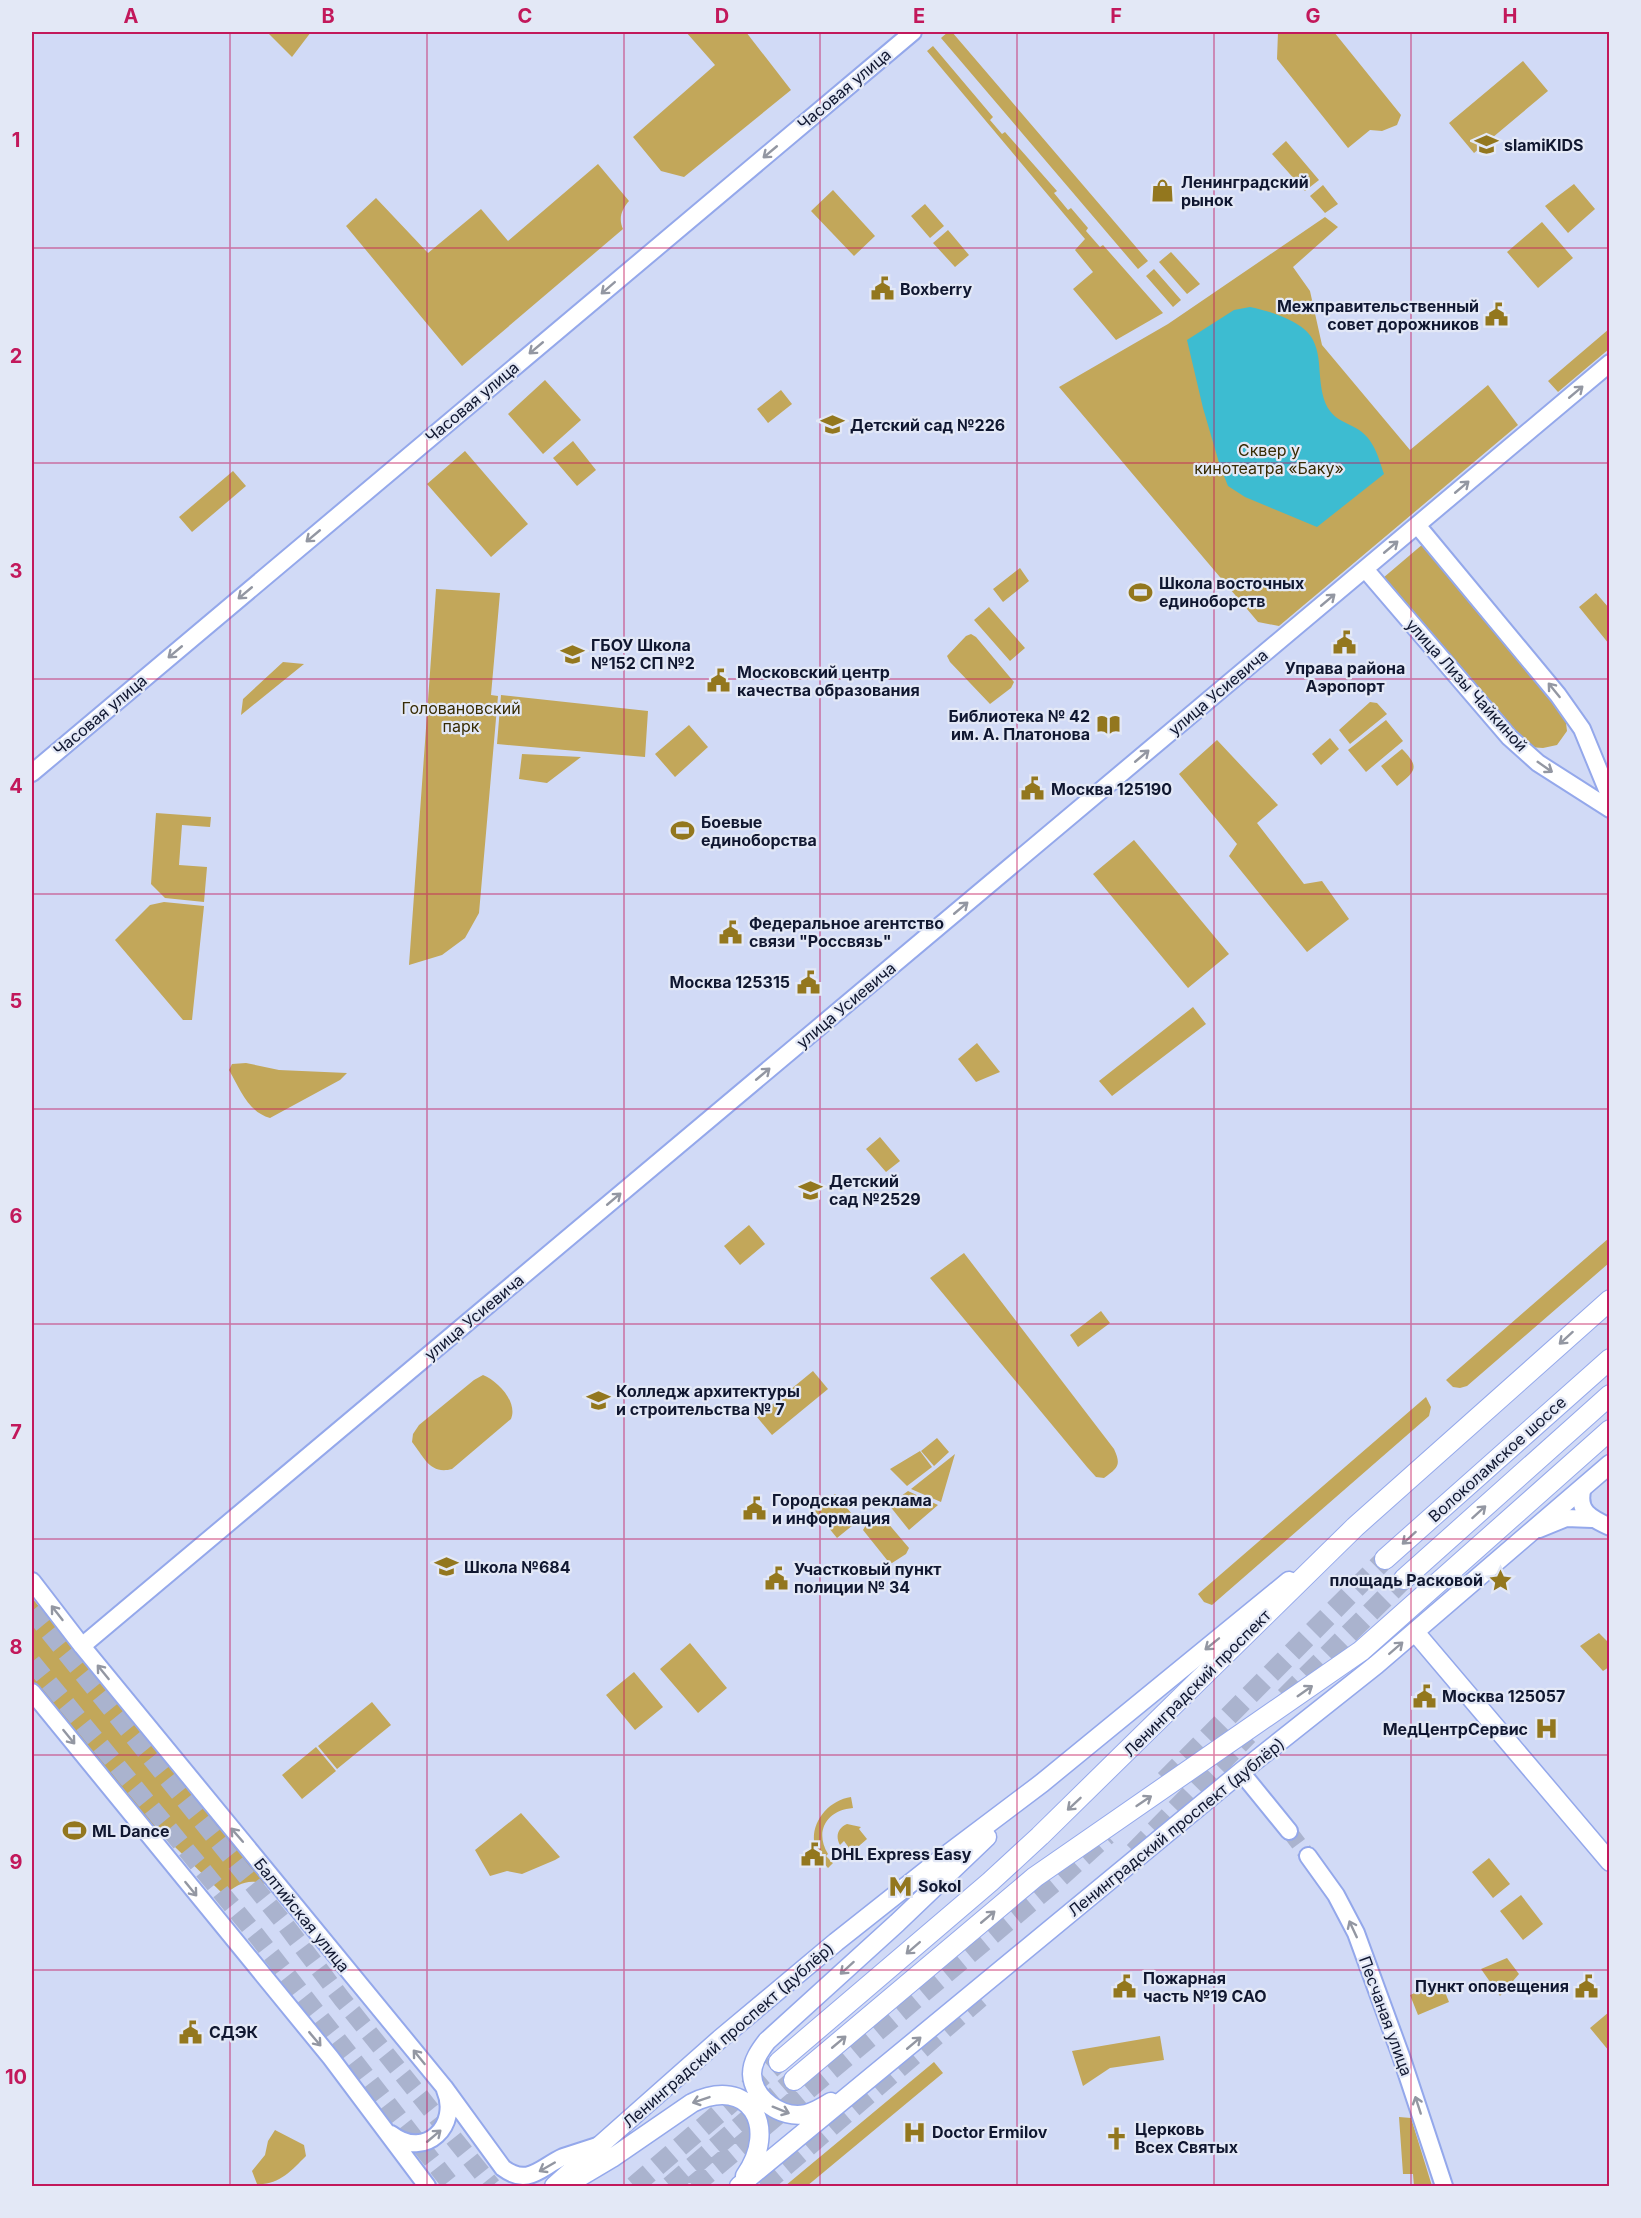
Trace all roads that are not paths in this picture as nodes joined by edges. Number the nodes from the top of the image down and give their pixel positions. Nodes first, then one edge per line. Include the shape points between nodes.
1 (913, 32) edge
2 (1610, 363) edge
3 (1417, 525) junction
4 (1365, 569) junction
5 (32, 773) edge
6 (1610, 797) edge
7 (1610, 808) edge
8 (1610, 1300) edge
9 (1610, 1359) edge
10 (1610, 1395) edge
11 (1610, 1430) edge
12 (1610, 1464) edge
13 (1583, 1487) junction
14 (1592, 1519) junction
15 (1355, 1527) junction
16 (1610, 1527) edge
17 (1526, 1536) junction
18 (1386, 1559) tunnel mouth
19 (1404, 1579) tunnel mouth
20 (32, 1581) edge
21 (1415, 1632) junction
22 (82, 1646) junction
23 (32, 1692) edge
24 (1241, 1772) junction
25 (1042, 1784) junction
26 (1289, 1831) tunnel mouth
27 (1308, 1856) tunnel mouth
28 (1610, 1862) edge
29 (779, 2062) tunnel mouth
30 (794, 2080) tunnel mouth
31 (869, 2080) junction
32 (444, 2087) junction
33 (385, 2130) junction
34 (601, 2145) junction
35 (427, 2187) edge
36 (554, 2187) edge
37 (566, 2187) edge
38 (737, 2187) edge
39 (1444, 2187) edge

1 -> 5 street, Часовая улица
3 -> 2 street, улица Усиевича
4 -> 3 street, улица Усиевича
6 -> 3 street via 1582,729 1558,695
4 -> 7 street, улица Лизы Чайкиной via 1509,737 1538,763
22 -> 4 street, улица Усиевича
8 -> 15 main road, Ленинградский проспект
9 -> 18 main road, Волоколамское шоссе
19 -> 10 main road, Волоколамское шоссе
30 -> 11 main road via 1035,1877 1361,1651
12 - 13 main road, Ленинградский проспект (дублёр)
13 - 14 street via 1582,1504
13 - 17 main road, Ленинградский проспект (дублёр)
14 - 16 street
14 - 17 street via 1566,1518
15 -> 25 main road, Ленинградский проспект (дублёр)
15 -> 29 main road, Ленинградский проспект via 1048,1829
17 - 21 main road, Ленинградский проспект (дублёр)
22 -> 20 street, Балтийская улица
24 -> 21 main road, Ленинградский проспект (дублёр)
21 - 28 main road
32 -> 22 street, Балтийская улица
23 -> 33 street via 331,2058
24 - 26 street
31 -> 24 main road, Ленинградский проспект (дублёр)
25 -> 31 main road via 767,2040 754,2062 752,2074 761,2098 779,2111 804,2115
25 - 34 main road, Ленинградский проспект (дублёр) via 866,1917
39 -> 27 street, Песчаная улица via 1356,1933 1336,1895
31 - 38 main road, Ленинградский проспект (дублёр)
33 -> 32 street via 414,2144 433,2138 441,2130 449,2108
34 -> 32 street, Балтийская улица via 562,2158 530,2175 516,2176 503,2168
33 - 35 street
34 - 36 main road, Ленинградский проспект (дублёр)
38 -> 37 main road via 758,2153 759,2125 747,2104 721,2095 692,2103

